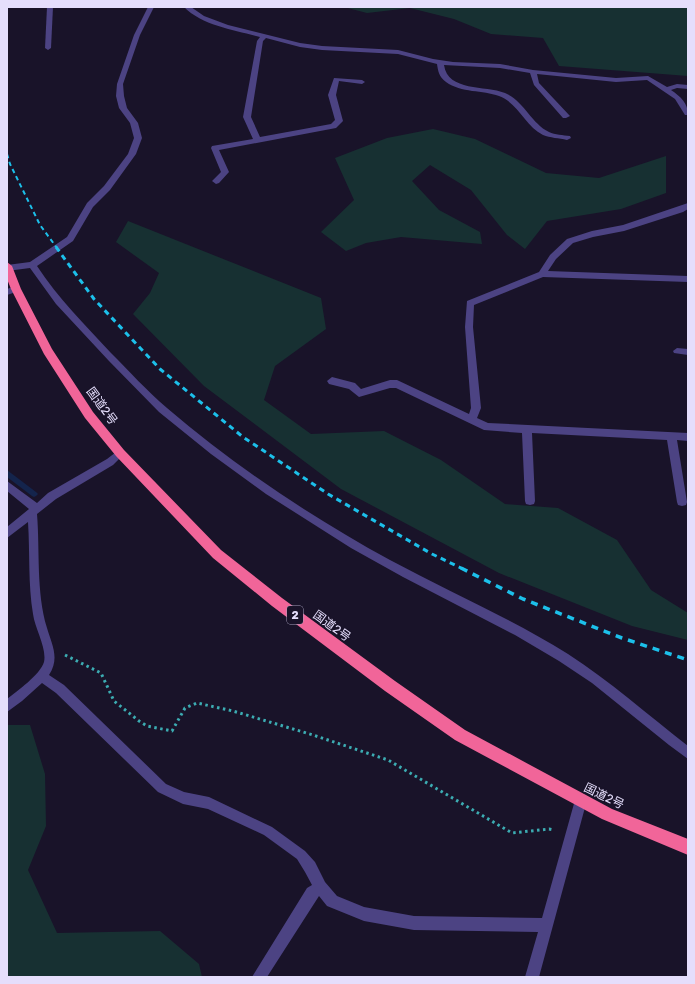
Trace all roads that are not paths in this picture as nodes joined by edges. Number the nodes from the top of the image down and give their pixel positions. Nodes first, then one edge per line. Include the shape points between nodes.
1 (50, 7) edge
2 (151, 7) edge
3 (187, 7) edge
4 (265, 35) junction
5 (48, 48) dead end
6 (440, 62) junction
7 (533, 72) junction
8 (362, 82) dead end
9 (688, 87) edge
10 (666, 89) junction
11 (688, 113) edge
12 (566, 116) dead end
13 (568, 138) dead end
14 (257, 140) junction
15 (216, 181) dead end
16 (688, 206) edge
17 (32, 265) junction
18 (7, 267) edge
19 (542, 274) junction
20 (688, 279) edge
21 (12, 290) edge
22 (677, 351) dead end
23 (688, 352) edge
24 (332, 381) dead end
25 (472, 420) junction
26 (527, 429) junction
27 (670, 436) junction
28 (688, 437) edge
29 (120, 453) junction
30 (7, 484) edge
31 (530, 502) dead end
32 (682, 502) dead end
33 (34, 510) junction
34 (7, 533) edge
35 (41, 676) junction
36 (7, 706) edge
37 (688, 753) edge
38 (581, 800) junction
39 (688, 847) edge
40 (320, 887) junction
41 (545, 925) junction
42 (259, 977) edge
43 (532, 977) edge

1 - 5 street
2 - 17 street via 137,35 120,84 124,108 134,123 138,138 132,154 107,188 90,205 70,239
3 - 4 street via 202,17
4 - 6 street via 322,48 398,52
4 - 14 street via 260,41 247,116
6 - 7 street via 500,66
6 - 13 street via 444,76 449,81 503,95 514,102 545,133
7 - 10 street via 616,80 648,78
7 - 12 street via 536,84
8 - 14 street via 336,79 332,95 339,121 333,126
9 - 10 street
10 - 11 street via 678,98
14 - 15 street via 215,148 225,172
16 - 19 street via 624,228 570,241 553,257
17 - 18 street
17 - 37 street via 44,285 83,330 161,407 208,446 314,520 383,561 508,625 565,658
18 - 21 highway, 国道2号 / 2
19 - 20 street
19 - 25 street via 470,303 469,328 476,408
21 - 29 highway, 国道2号 / 2 via 89,415
22 - 23 street
24 - 25 street via 352,386 359,393 398,384
25 - 26 street via 487,427
26 - 27 street
26 - 31 street
27 - 28 street
27 - 32 street
29 - 33 street
29 - 38 highway, 国道2号 / 2 via 216,554 277,602 460,735
30 - 33 street
33 - 34 street
33 - 35 street via 35,584 42,628 50,651 48,664
35 - 36 street
35 - 40 street via 60,689 162,788 183,798 209,803 268,832 300,855 310,867
38 - 39 highway, 国道2号 / 2 via 606,814
38 - 41 street
40 - 41 street via 332,901 364,914 414,923
40 - 42 street via 312,893
41 - 43 street

